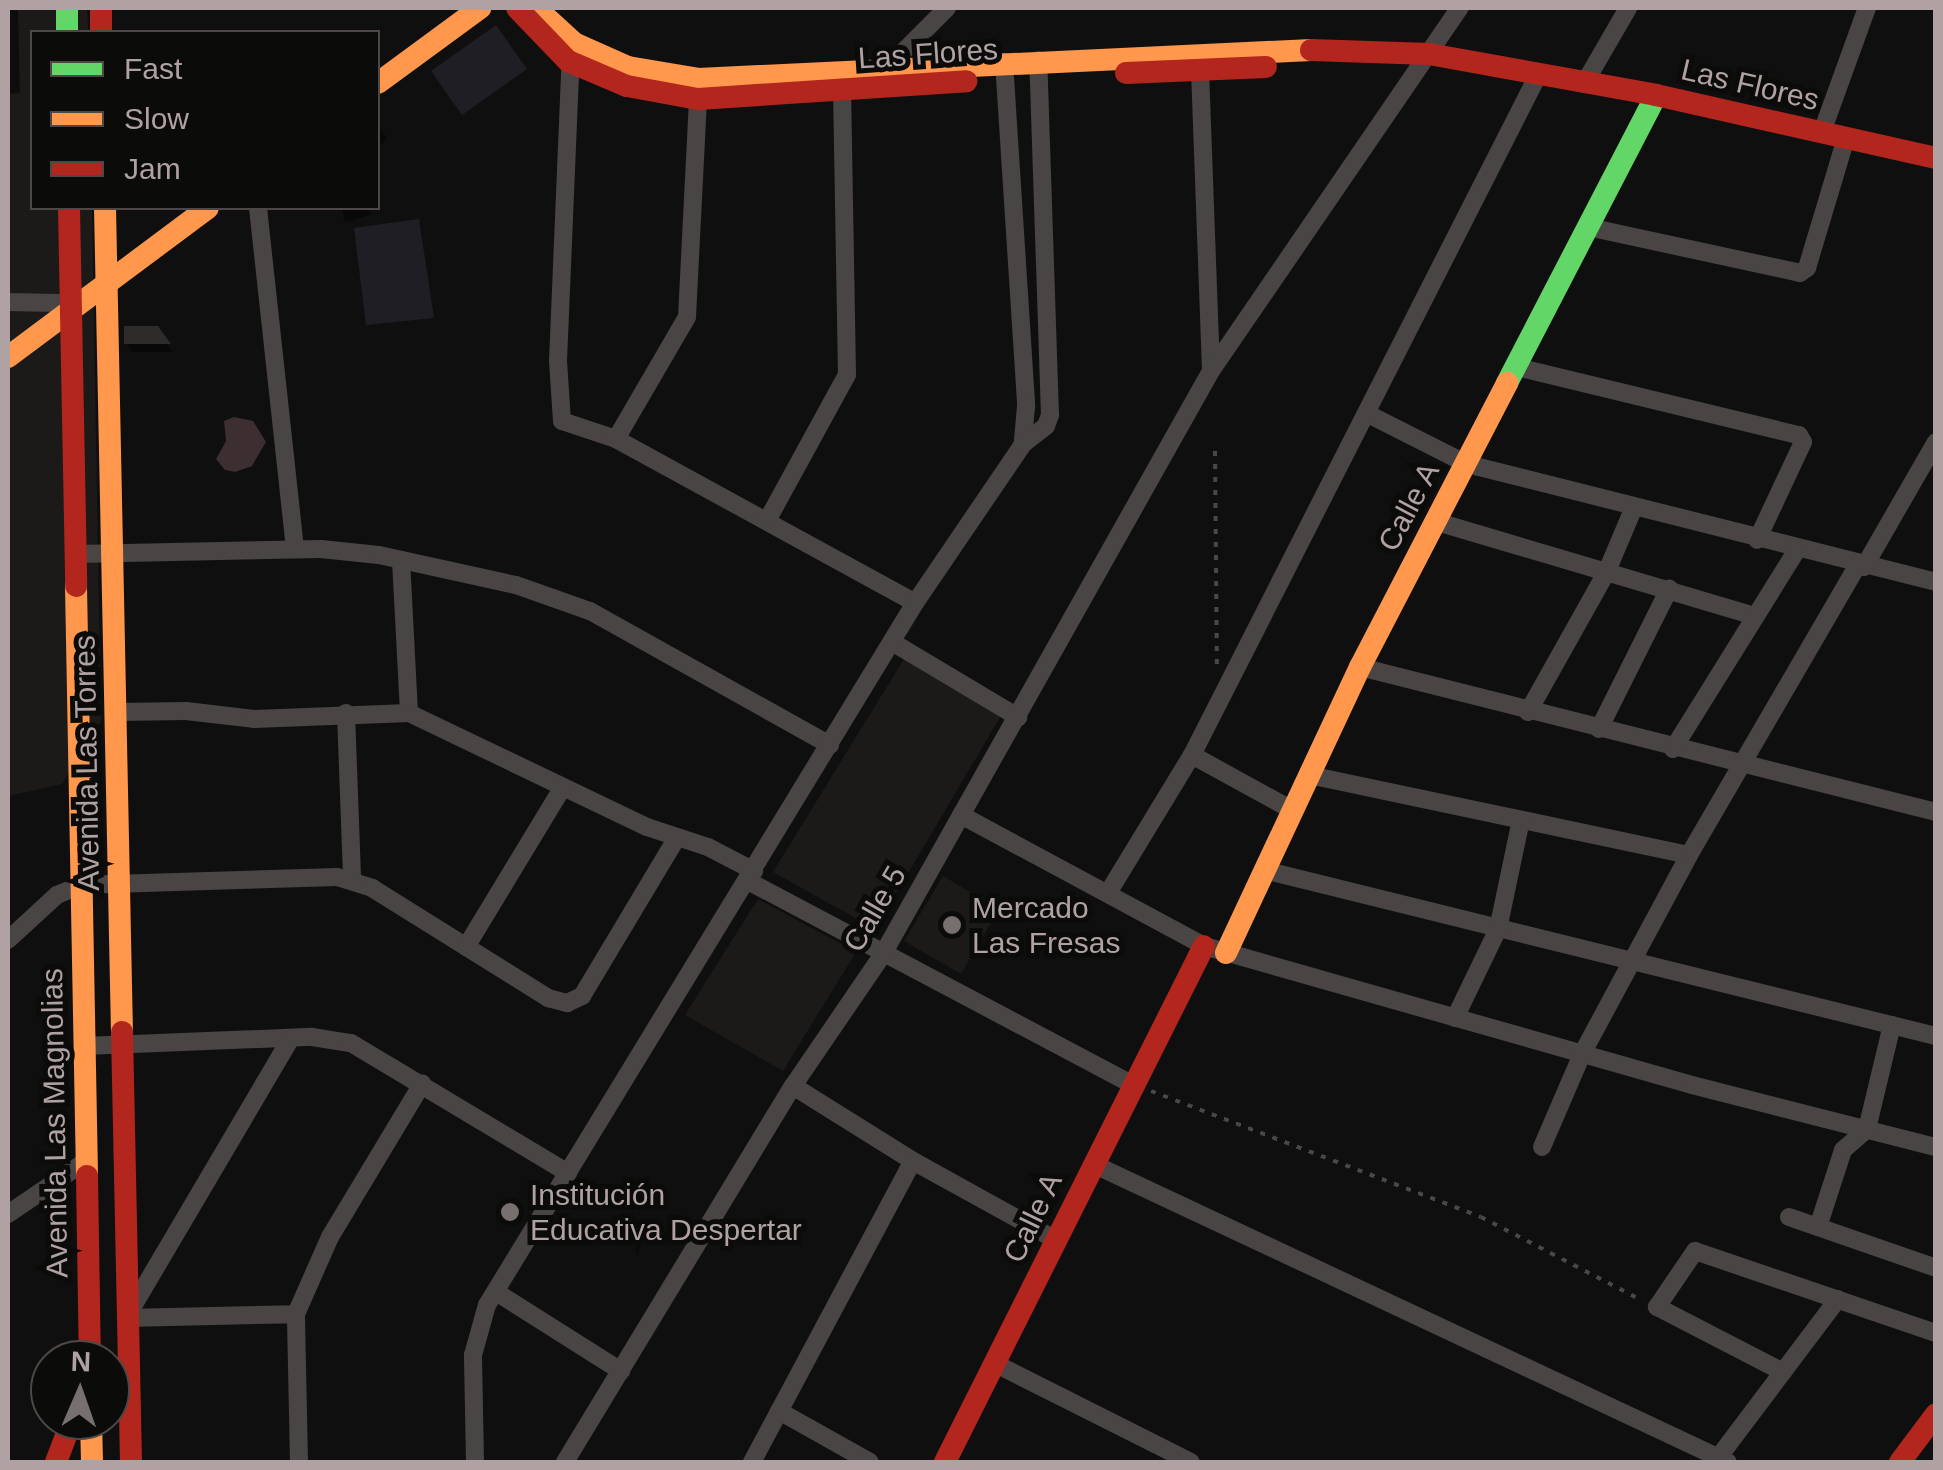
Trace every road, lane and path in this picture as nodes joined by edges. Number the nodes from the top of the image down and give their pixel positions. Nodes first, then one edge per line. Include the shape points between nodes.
1 (458, 8) edge
2 (480, 8) edge
3 (516, 8) edge
4 (536, 8) edge
5 (946, 8) edge
6 (1460, 8) edge
7 (1628, 8) edge
8 (1867, 8) edge
9 (571, 52) junction
10 (1372, 54) junction
11 (1429, 54) junction
12 (380, 66) edge
13 (888, 68) junction
14 (1038, 68) junction
15 (1004, 70) junction
16 (1200, 70) junction
17 (1538, 75) junction
18 (842, 81) junction
19 (380, 82) edge
20 (1584, 84) junction
21 (1656, 95) junction
22 (698, 99) junction
23 (1822, 132) junction
24 (1846, 138) junction
25 (1936, 158) edge
26 (70, 210) edge
27 (105, 210) edge
28 (186, 210) edge
29 (205, 210) edge
30 (258, 210) edge
31 (1588, 228) junction
32 (107, 274) junction
33 (67, 301) junction
34 (8, 302) edge
35 (8, 342) edge
36 (8, 358) edge
37 (1516, 367) junction
38 (1212, 371) junction
39 (1366, 413) junction
40 (616, 439) junction
41 (1936, 442) edge
42 (1023, 444) junction
43 (1216, 451) dead end
44 (1467, 464) junction
45 (1634, 507) junction
46 (768, 519) junction
47 (1434, 521) junction
48 (1756, 540) junction
49 (294, 547) junction
50 (1797, 550) junction
51 (114, 552) junction
52 (77, 554) junction
53 (401, 560) junction
54 (1860, 566) junction
55 (1607, 571) junction
56 (1936, 582) edge
57 (1669, 589) junction
58 (916, 603) junction
59 (1754, 616) junction
60 (892, 642) junction
61 (1217, 667) dead end
62 (1360, 667) junction
63 (116, 712) junction
64 (1528, 712) junction
65 (346, 713) junction
66 (410, 713) junction
67 (1018, 716) junction
68 (1598, 729) junction
69 (830, 744) junction
70 (1674, 749) junction
71 (1192, 756) junction
72 (1741, 766) junction
73 (1308, 776) junction
74 (562, 787) junction
75 (1292, 810) junction
76 (1936, 812) edge
77 (961, 815) junction
78 (1521, 820) junction
79 (677, 837) junction
80 (1689, 855) junction
81 (1264, 870) junction
82 (751, 876) junction
83 (352, 880) junction
84 (119, 882) junction
85 (80, 886) junction
86 (1108, 892) junction
87 (1498, 928) junction
88 (8, 940) edge
89 (466, 947) junction
90 (1215, 950) junction
91 (883, 954) junction
92 (1631, 962) junction
93 (1455, 1018) junction
94 (1892, 1025) junction
95 (1936, 1036) edge
96 (290, 1038) junction
97 (84, 1046) junction
98 (125, 1046) junction
99 (1582, 1054) junction
100 (422, 1084) junction
101 (1134, 1084) junction
102 (793, 1086) junction
103 (1867, 1129) junction
104 (1542, 1147) dead end
105 (1936, 1147) edge
106 (913, 1160) junction
107 (86, 1161) junction
108 (1093, 1164) junction
109 (568, 1174) junction
110 (8, 1214) edge
111 (1789, 1217) dead end
112 (1818, 1227) junction
113 (1056, 1240) junction
114 (1936, 1268) edge
115 (496, 1292) junction
116 (1838, 1300) junction
117 (1656, 1307) junction
118 (296, 1314) junction
119 (126, 1318) junction
120 (1936, 1333) edge
121 (90, 1340) edge
122 (112, 1340) edge
123 (996, 1364) junction
124 (620, 1371) junction
125 (1783, 1372) junction
126 (779, 1411) junction
127 (1936, 1414) edge
128 (1723, 1460) edge
129 (131, 1462) edge
130 (299, 1462) edge
131 (475, 1462) edge
132 (565, 1462) edge
133 (752, 1462) edge
134 (870, 1462) edge
135 (945, 1462) edge
136 (1190, 1462) edge
137 (1900, 1462) edge

1 - 12 street
2 - 19 street
3 - 9 street, Las Flores
4 - 9 street, Las Flores
5 - 13 street
6 - 11 street, Calle 5
7 - 20 street
8 - 23 street
9 - 18 street, Las Flores via 698,79
9 - 22 street, Las Flores via 627,86
9 - 40 street via 558,362 562,421
10 - 11 street, Las Flores
10 - 14 street, Las Flores via 1280,50
10 - 16 street, Las Flores via 1350,64
11 - 17 street, Las Flores
11 - 38 street, Calle 5
13 - 15 street, Las Flores
13 - 18 street, Las Flores
14 - 15 street, Las Flores
14 - 16 street, Las Flores
14 - 42 street via 1052,406 1046,426
15 - 18 street, Las Flores
15 - 42 street
16 - 38 street
17 - 20 street, Las Flores
17 - 39 street
18 - 22 street, Las Flores
18 - 46 street via 847,375
20 - 21 street, Las Flores
21 - 23 street, Las Flores
21 - 31 street, Calle A
22 - 40 street via 688,317
23 - 24 street, Las Flores
24 - 25 street, Las Flores
24 - 31 street via 1807,268 1800,273
26 - 33 street, Avenida Las Torres
27 - 32 street, Avenida Las Torres
28 - 32 street
29 - 32 street
30 - 49 street
31 - 37 street, Calle A
32 - 33 street
32 - 51 street, Avenida Las Torres
33 - 34 street
33 - 35 street
33 - 36 street
33 - 52 street, Avenida Las Torres
37 - 44 street, Calle A
37 - 48 street via 1799,435 1803,442
38 - 67 street, Calle 5
39 - 44 street
39 - 71 street
40 - 46 street
41 - 54 street
42 - 58 street
43 - 61 path
44 - 45 street
44 - 47 street, Calle A
45 - 48 street
45 - 55 street
46 - 58 street
47 - 55 street
47 - 62 street, Calle A
48 - 50 street
49 - 51 street
49 - 53 street
50 - 54 street
50 - 59 street
51 - 52 street
51 - 63 street, Avenida Las Torres
52 - 85 street, Avenida Las Torres
53 - 66 street
53 - 69 street via 563,600
54 - 56 street
54 - 72 street
55 - 57 street
55 - 64 street
57 - 59 street
57 - 68 street
58 - 60 street
59 - 70 street
60 - 67 street
60 - 69 street
62 - 64 street
62 - 73 street, Calle A
63 - 65 street via 186,711 254,720
63 - 84 street, Avenida Las Torres
64 - 68 street
65 - 66 street
65 - 83 street
66 - 74 street
67 - 77 street, Calle 5
68 - 70 street
69 - 82 street
70 - 72 street
71 - 75 street
71 - 86 street
72 - 76 street
72 - 80 street
73 - 75 street, Calle A
73 - 78 street
74 - 79 street
74 - 89 street
75 - 81 street, Calle A
77 - 86 street
77 - 91 street, Calle 5
78 - 80 street
78 - 87 street
79 - 82 street via 708,846
79 - 89 street via 577,1000 548,998
80 - 92 street
81 - 87 street
81 - 90 street, Calle A
82 - 91 street
82 - 109 street
83 - 84 street
83 - 89 street
84 - 85 street
84 - 98 street, Avenida Las Torres
85 - 88 street via 56,895
85 - 97 street, Avenida Las Magnolias
86 - 90 street
87 - 92 street
87 - 93 street
90 - 93 street
90 - 101 street, Calle A
91 - 101 street
91 - 102 street, Calle 5
92 - 94 street
92 - 99 street
93 - 99 street
94 - 95 street
94 - 103 street
96 - 98 street
96 - 100 street via 351,1043
96 - 119 street
97 - 98 street
97 - 107 street, Avenida Las Magnolias
98 - 119 street, Avenida Las Torres
99 - 103 street
99 - 104 street
100 - 109 street
100 - 118 street via 330,1237
101 - 108 street, Calle A
101 - 117 path via 1482,1217
102 - 106 street
102 - 124 street, Calle 5
103 - 105 street
103 - 112 street via 1844,1150
106 - 113 street
106 - 126 street
107 - 110 street
107 - 121 street, Avenida Las Magnolias
108 - 113 street, Calle A
108 - 128 street
109 - 115 street
111 - 112 street
112 - 114 street
113 - 123 street, Calle A
115 - 124 street
115 - 131 street via 472,1355
116 - 117 street via 1695,1251
116 - 120 street
116 - 125 street
117 - 125 street
118 - 119 street
118 - 130 street
119 - 122 street
119 - 129 street, Avenida Las Torres
123 - 135 street, Calle A
123 - 136 street
124 - 132 street, Calle 5
125 - 128 street
126 - 133 street
126 - 134 street
127 - 137 street

